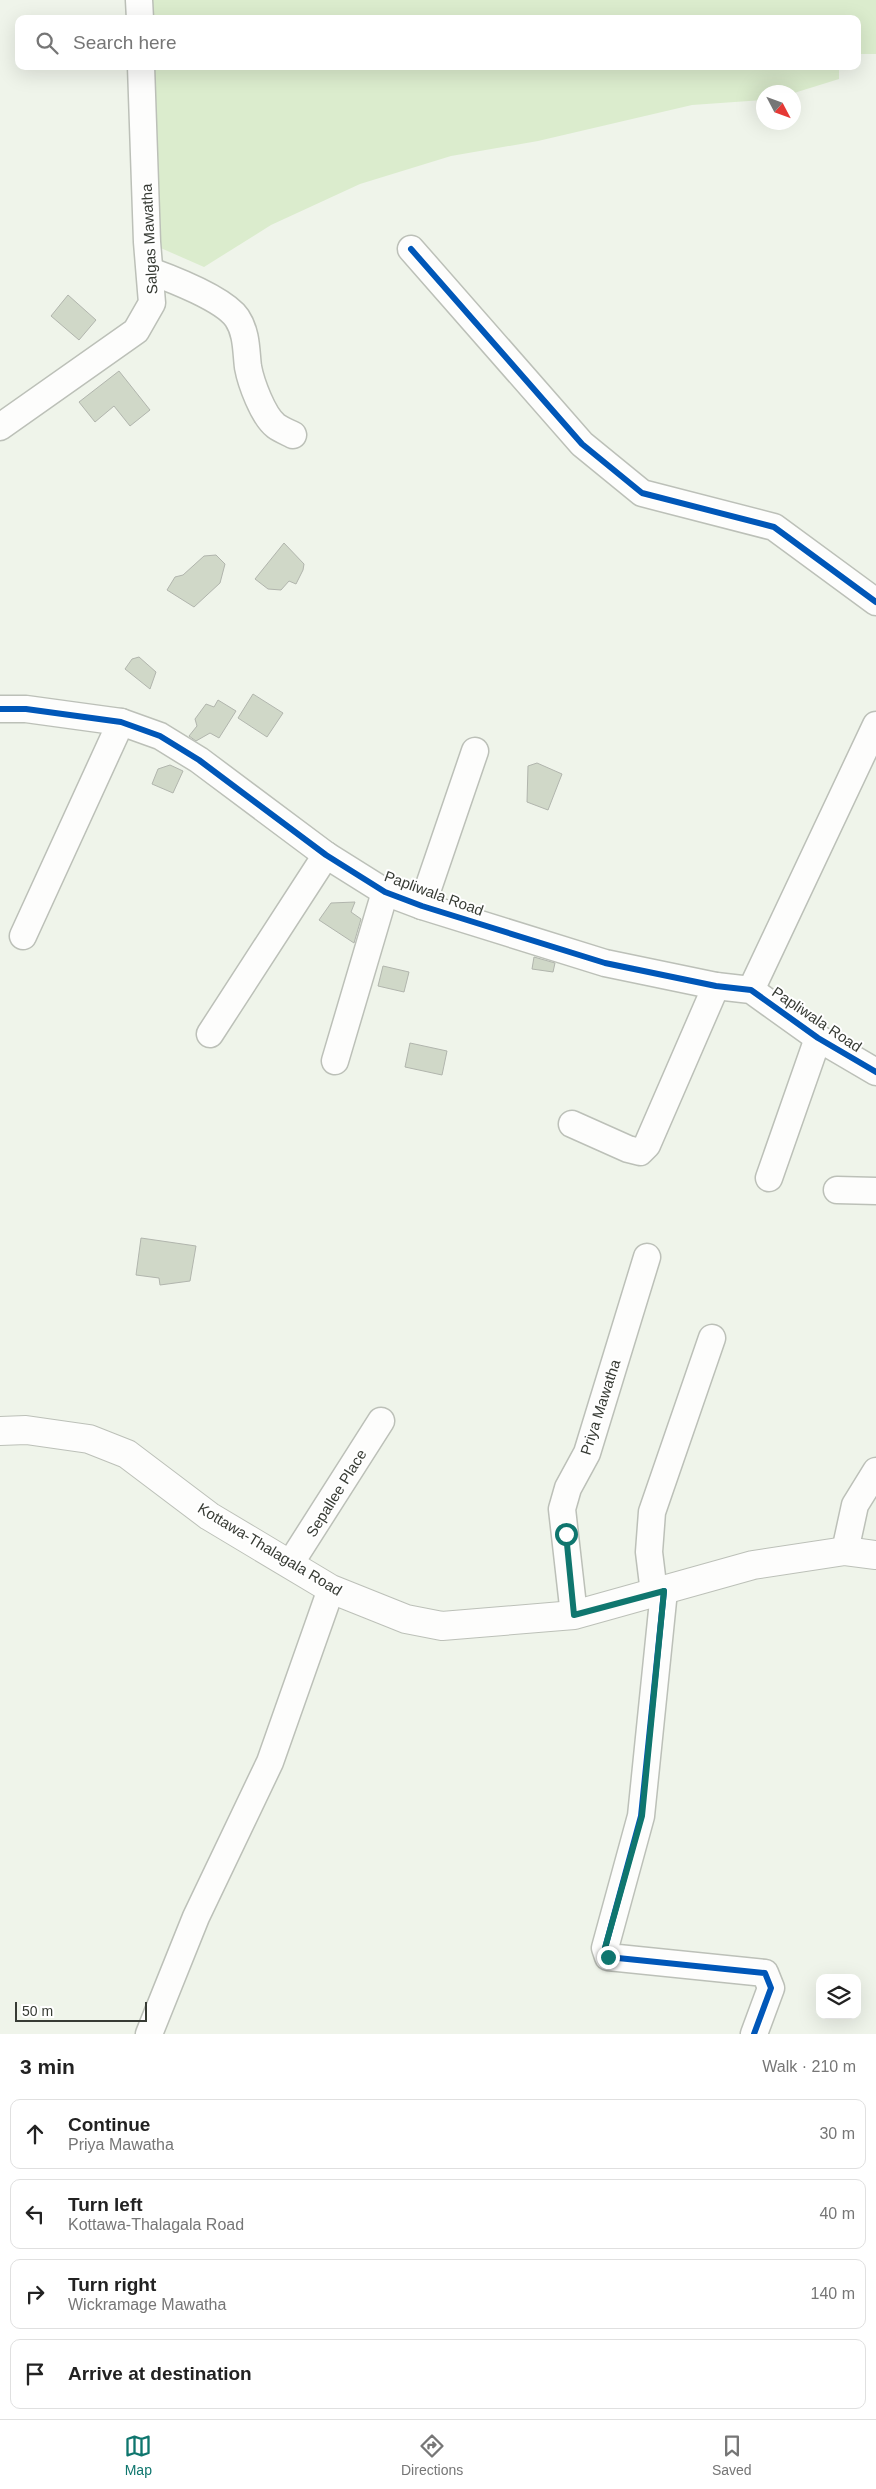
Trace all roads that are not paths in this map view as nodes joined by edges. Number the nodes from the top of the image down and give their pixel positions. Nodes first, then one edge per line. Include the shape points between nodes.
1 (139, 0) edge
2 (140, 15) edge
3 (141, 70) edge
4 (411, 248) dead end
5 (150, 271) junction
6 (0, 427) edge
7 (293, 435) dead end
8 (876, 602) edge
9 (0, 709) edge
10 (121, 722) junction
11 (876, 725) edge
12 (476, 751) dead end
13 (326, 855) junction
14 (385, 892) junction
15 (422, 906) junction
16 (23, 936) dead end
17 (716, 986) junction
18 (752, 990) junction
19 (210, 1034) dead end
20 (818, 1038) junction
21 (335, 1061) dead end
22 (876, 1072) edge
23 (572, 1124) dead end
24 (769, 1178) dead end
25 (836, 1190) dead end
26 (876, 1191) edge
27 (647, 1257) dead end
28 (712, 1338) dead end
29 (381, 1421) dead end
30 (0, 1431) edge
31 (876, 1471) edge
32 (845, 1551) junction
33 (876, 1555) edge
34 (290, 1564) junction
35 (331, 1589) junction
36 (659, 1592) junction
37 (574, 1615) junction
38 (149, 2034) edge
39 (754, 2034) edge

1 - 2 street
3 - 5 street, Salgas Mawatha
4 - 8 street via 582,444 642,493 774,527
5 - 6 street, Salgas Mawatha via 152,302 136,331
5 - 7 street via 177,281 224,306 237,318 245,338 248,367 257,396 274,425
9 - 10 street, Papliwala Road via 26,709
10 - 13 street, Papliwala Road via 160,736 200,760
10 - 16 street
11 - 18 street
12 - 15 street
13 - 14 street, Papliwala Road
13 - 19 street
14 - 15 street, Papliwala Road
14 - 21 street
15 - 17 street, Papliwala Road via 606,963
17 - 18 street, Papliwala Road
17 - 23 street via 647,1144 640,1152
18 - 20 street, Papliwala Road
20 - 22 street, Papliwala Road
20 - 24 street
25 - 26 street
27 - 37 street, Priya Mawatha via 587,1453 568,1488 562,1509
28 - 36 street via 652,1512 650,1552
29 - 34 street, Sepallee Place
30 - 34 main road, Kottawa-Thalagala Road via 26,1430 89,1439 128,1454 209,1516
31 - 32 street via 856,1505
32 - 33 main road, Kottawa-Thalagala Road
32 - 36 main road, Kottawa-Thalagala Road via 753,1565
34 - 35 main road, Kottawa-Thalagala Road
35 - 37 main road, Kottawa-Thalagala Road via 406,1619 442,1626
35 - 38 street via 270,1762 196,1916
36 - 37 main road, Kottawa-Thalagala Road
36 - 39 street via 642,1816 605,1948 608,1957 764,1973 771,1988

